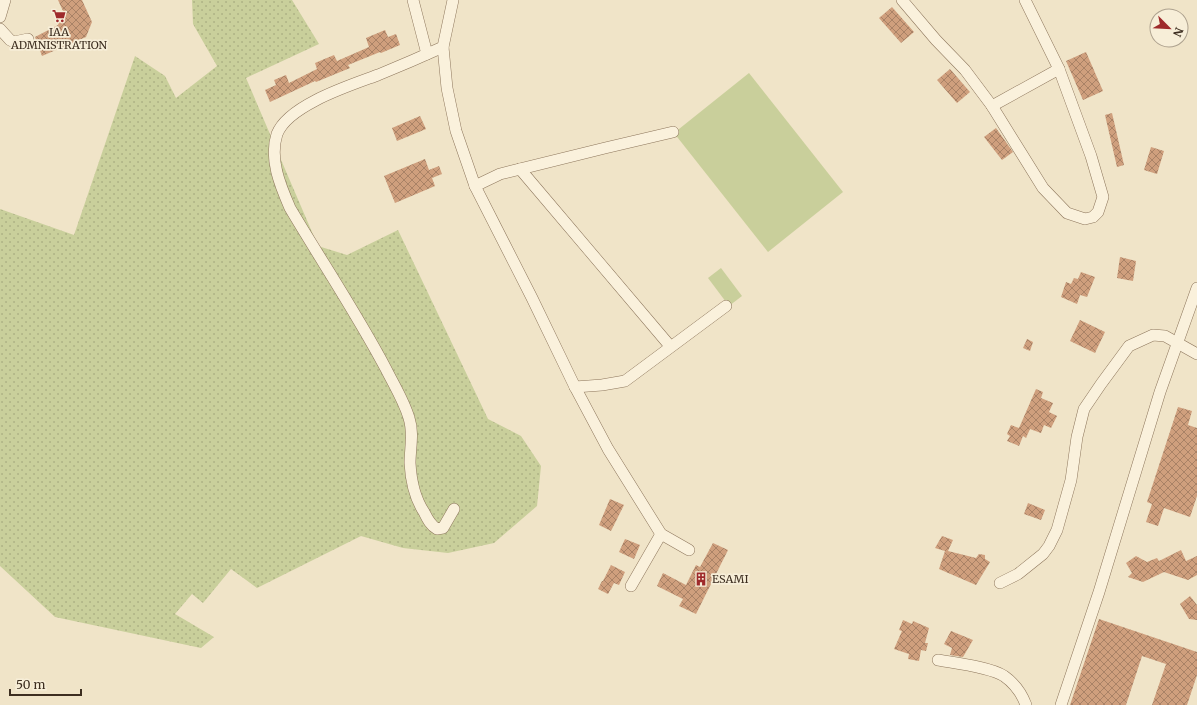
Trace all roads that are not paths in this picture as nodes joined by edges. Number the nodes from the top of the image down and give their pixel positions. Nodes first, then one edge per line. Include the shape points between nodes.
1 (5, 0) edge
2 (413, 0) edge
3 (452, 0) edge
4 (902, 0) edge
5 (1025, 0) edge
6 (0, 17) edge
7 (0, 30) edge
8 (28, 39) dead end
9 (443, 47) junction
10 (427, 54) junction
11 (1060, 69) junction
12 (992, 106) junction
13 (673, 132) dead end
14 (520, 169) junction
15 (474, 186) junction
16 (1197, 288) edge
17 (726, 306) dead end
18 (1177, 342) junction
19 (670, 346) junction
20 (1197, 354) edge
21 (575, 387) junction
22 (454, 509) dead end
23 (661, 534) junction
24 (689, 550) dead end
25 (1000, 583) dead end
26 (631, 586) dead end
27 (938, 660) dead end
28 (1026, 705) edge
29 (1061, 705) edge

1 - 6 street
2 - 10 street
3 - 9 street
4 - 12 street via 965,70
5 - 11 street
7 - 8 street via 14,42
9 - 10 street
9 - 15 street via 448,95 456,131
10 - 22 street via 319,98 296,113 280,129 274,149 280,185 290,208 376,351 410,419 410,463 416,500 436,529 443,528
11 - 12 street
11 - 12 street via 1103,197 1098,212 1093,217 1085,219 1066,213 1043,188
13 - 14 street
14 - 15 street via 500,174
14 - 19 street
15 - 21 street
16 - 18 street
17 - 19 street
18 - 20 street
18 - 25 street via 1165,336 1153,335 1129,346 1100,384 1084,409 1071,480 1057,530 1049,546 1018,574
18 - 29 street
19 - 21 street via 625,381
21 - 23 street via 608,449
23 - 24 street
23 - 26 street
27 - 28 street via 986,669 1003,675 1015,686

